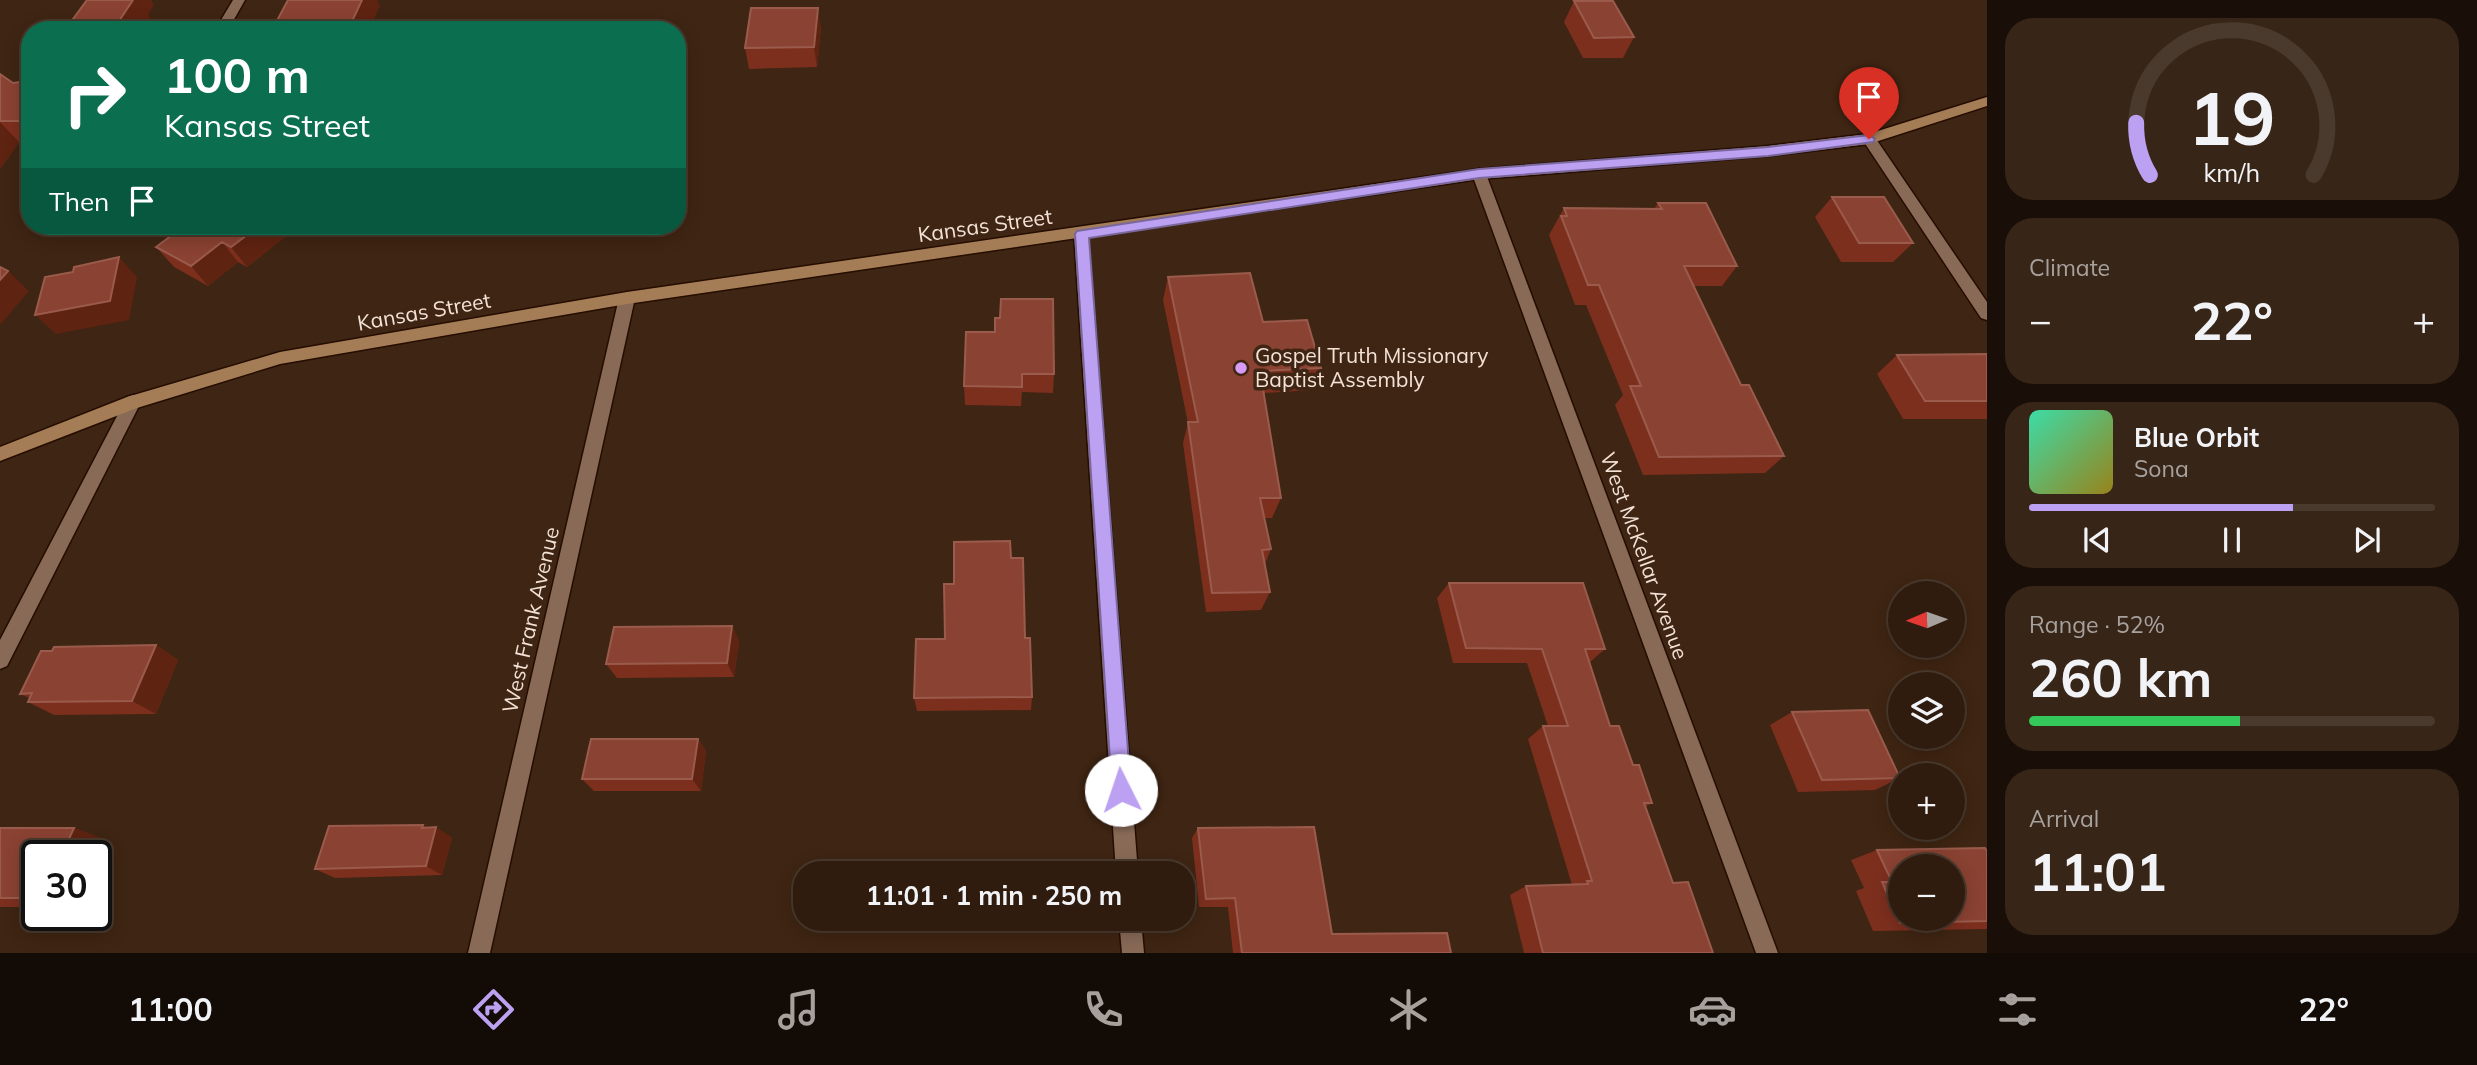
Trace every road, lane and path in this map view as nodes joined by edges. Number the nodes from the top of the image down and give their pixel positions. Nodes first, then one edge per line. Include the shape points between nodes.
1 (239, 0) edge
2 (226, 21) edge
3 (1987, 101) edge
4 (1869, 139) junction
5 (1479, 174) junction
6 (1082, 234) junction
7 (627, 298) junction
8 (1987, 314) edge
9 (132, 402) junction
10 (0, 454) edge
11 (0, 660) edge
12 (1126, 861) edge
13 (1131, 931) edge
14 (479, 953) edge
15 (1133, 953) edge
16 (1767, 953) edge

1 - 2 street
3 - 4 street, Kansas Street
4 - 5 street, Kansas Street
4 - 8 street
5 - 6 street, Kansas Street
5 - 16 street, West McKellar Avenue
6 - 7 street, Kansas Street
6 - 12 street
7 - 9 street, Kansas Street via 280,358
7 - 14 street, West Frank Avenue
9 - 10 street, Kansas Street
9 - 11 street
13 - 15 street

